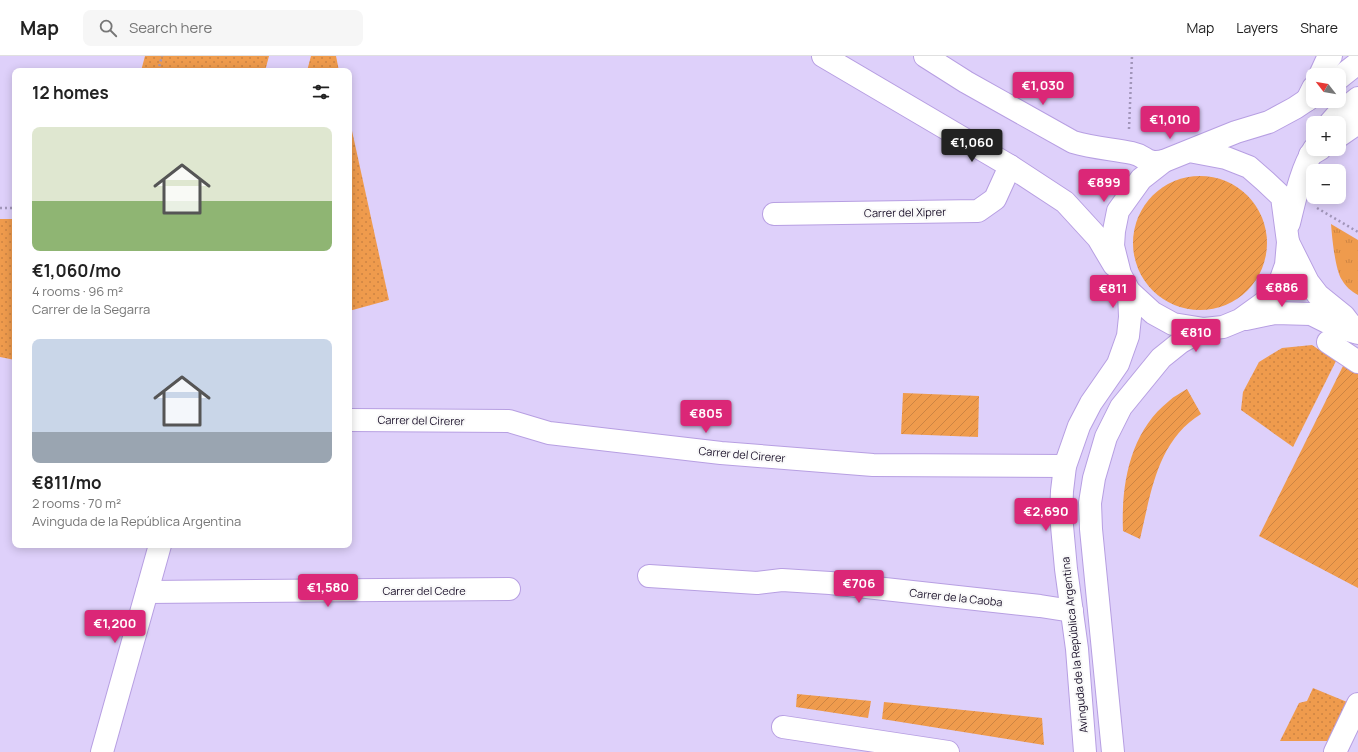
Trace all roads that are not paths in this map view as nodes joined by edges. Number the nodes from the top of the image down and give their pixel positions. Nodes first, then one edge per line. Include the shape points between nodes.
1 (823, 56) edge
2 (925, 56) edge
3 (1332, 56) edge
4 (1358, 63) edge
5 (1323, 68) edge
6 (1346, 72) edge
7 (1306, 98) edge
8 (1358, 98) edge
9 (1336, 116) edge
10 (1358, 123) edge
11 (1346, 131) edge
12 (1190, 151) junction
13 (1312, 156) edge
14 (1164, 161) junction
15 (1010, 166) junction
16 (774, 214) dead end
17 (1288, 235) junction
18 (1125, 283) junction
19 (1240, 320) junction
20 (1204, 329) junction
21 (1357, 332) edge
22 (1328, 342) dead end
23 (1358, 362) edge
24 (352, 420) edge
25 (1065, 466) junction
26 (159, 548) edge
27 (649, 576) dead end
28 (508, 590) dead end
29 (147, 592) junction
30 (1072, 611) junction
31 (1358, 704) edge
32 (783, 727) dead end
33 (102, 752) edge
34 (948, 752) edge
35 (1085, 752) edge
36 (1113, 752) edge
37 (1335, 752) edge

1 - 15 main road
2 - 14 main road via 966,82 1074,142 1134,154 1153,163
3 - 5 main road
4 - 6 main road
7 - 12 main road via 1269,122
8 - 9 main road
10 - 11 main road
12 - 14 main road
12 - 17 main road via 1226,158 1249,167 1282,197
13 - 17 main road
14 - 18 main road, Avinguda de la República Argentina via 1141,179 1118,211 1113,246
15 - 16 main road, Carrer del Xiprer via 995,199 978,211
15 - 18 main road via 1065,202 1098,238
17 - 19 main road via 1286,265 1281,279 1264,302
17 - 21 main road via 1308,282
18 - 20 main road via 1152,313 1173,324
18 - 25 main road, Avinguda de la República Argentina via 1130,317 1128,336 1118,364 1091,403 1079,426
19 - 20 main road via 1223,327
19 - 21 main road via 1275,313 1311,314 1336,327
20 - 36 main road via 1161,358 1121,407 1106,437 1094,478 1090,503
22 - 23 main road
24 - 25 main road, Carrer del Cirerer via 509,421 549,433 720,453 873,465
25 - 30 main road, Avinguda de la República Argentina via 1061,515
26 - 29 main road
27 - 30 main road, Carrer de la Caoba via 757,583 782,580 830,583
28 - 29 main road, Carrer del Cedre
29 - 33 main road
30 - 35 main road, Avinguda de la República Argentina
31 - 37 main road
32 - 34 main road

